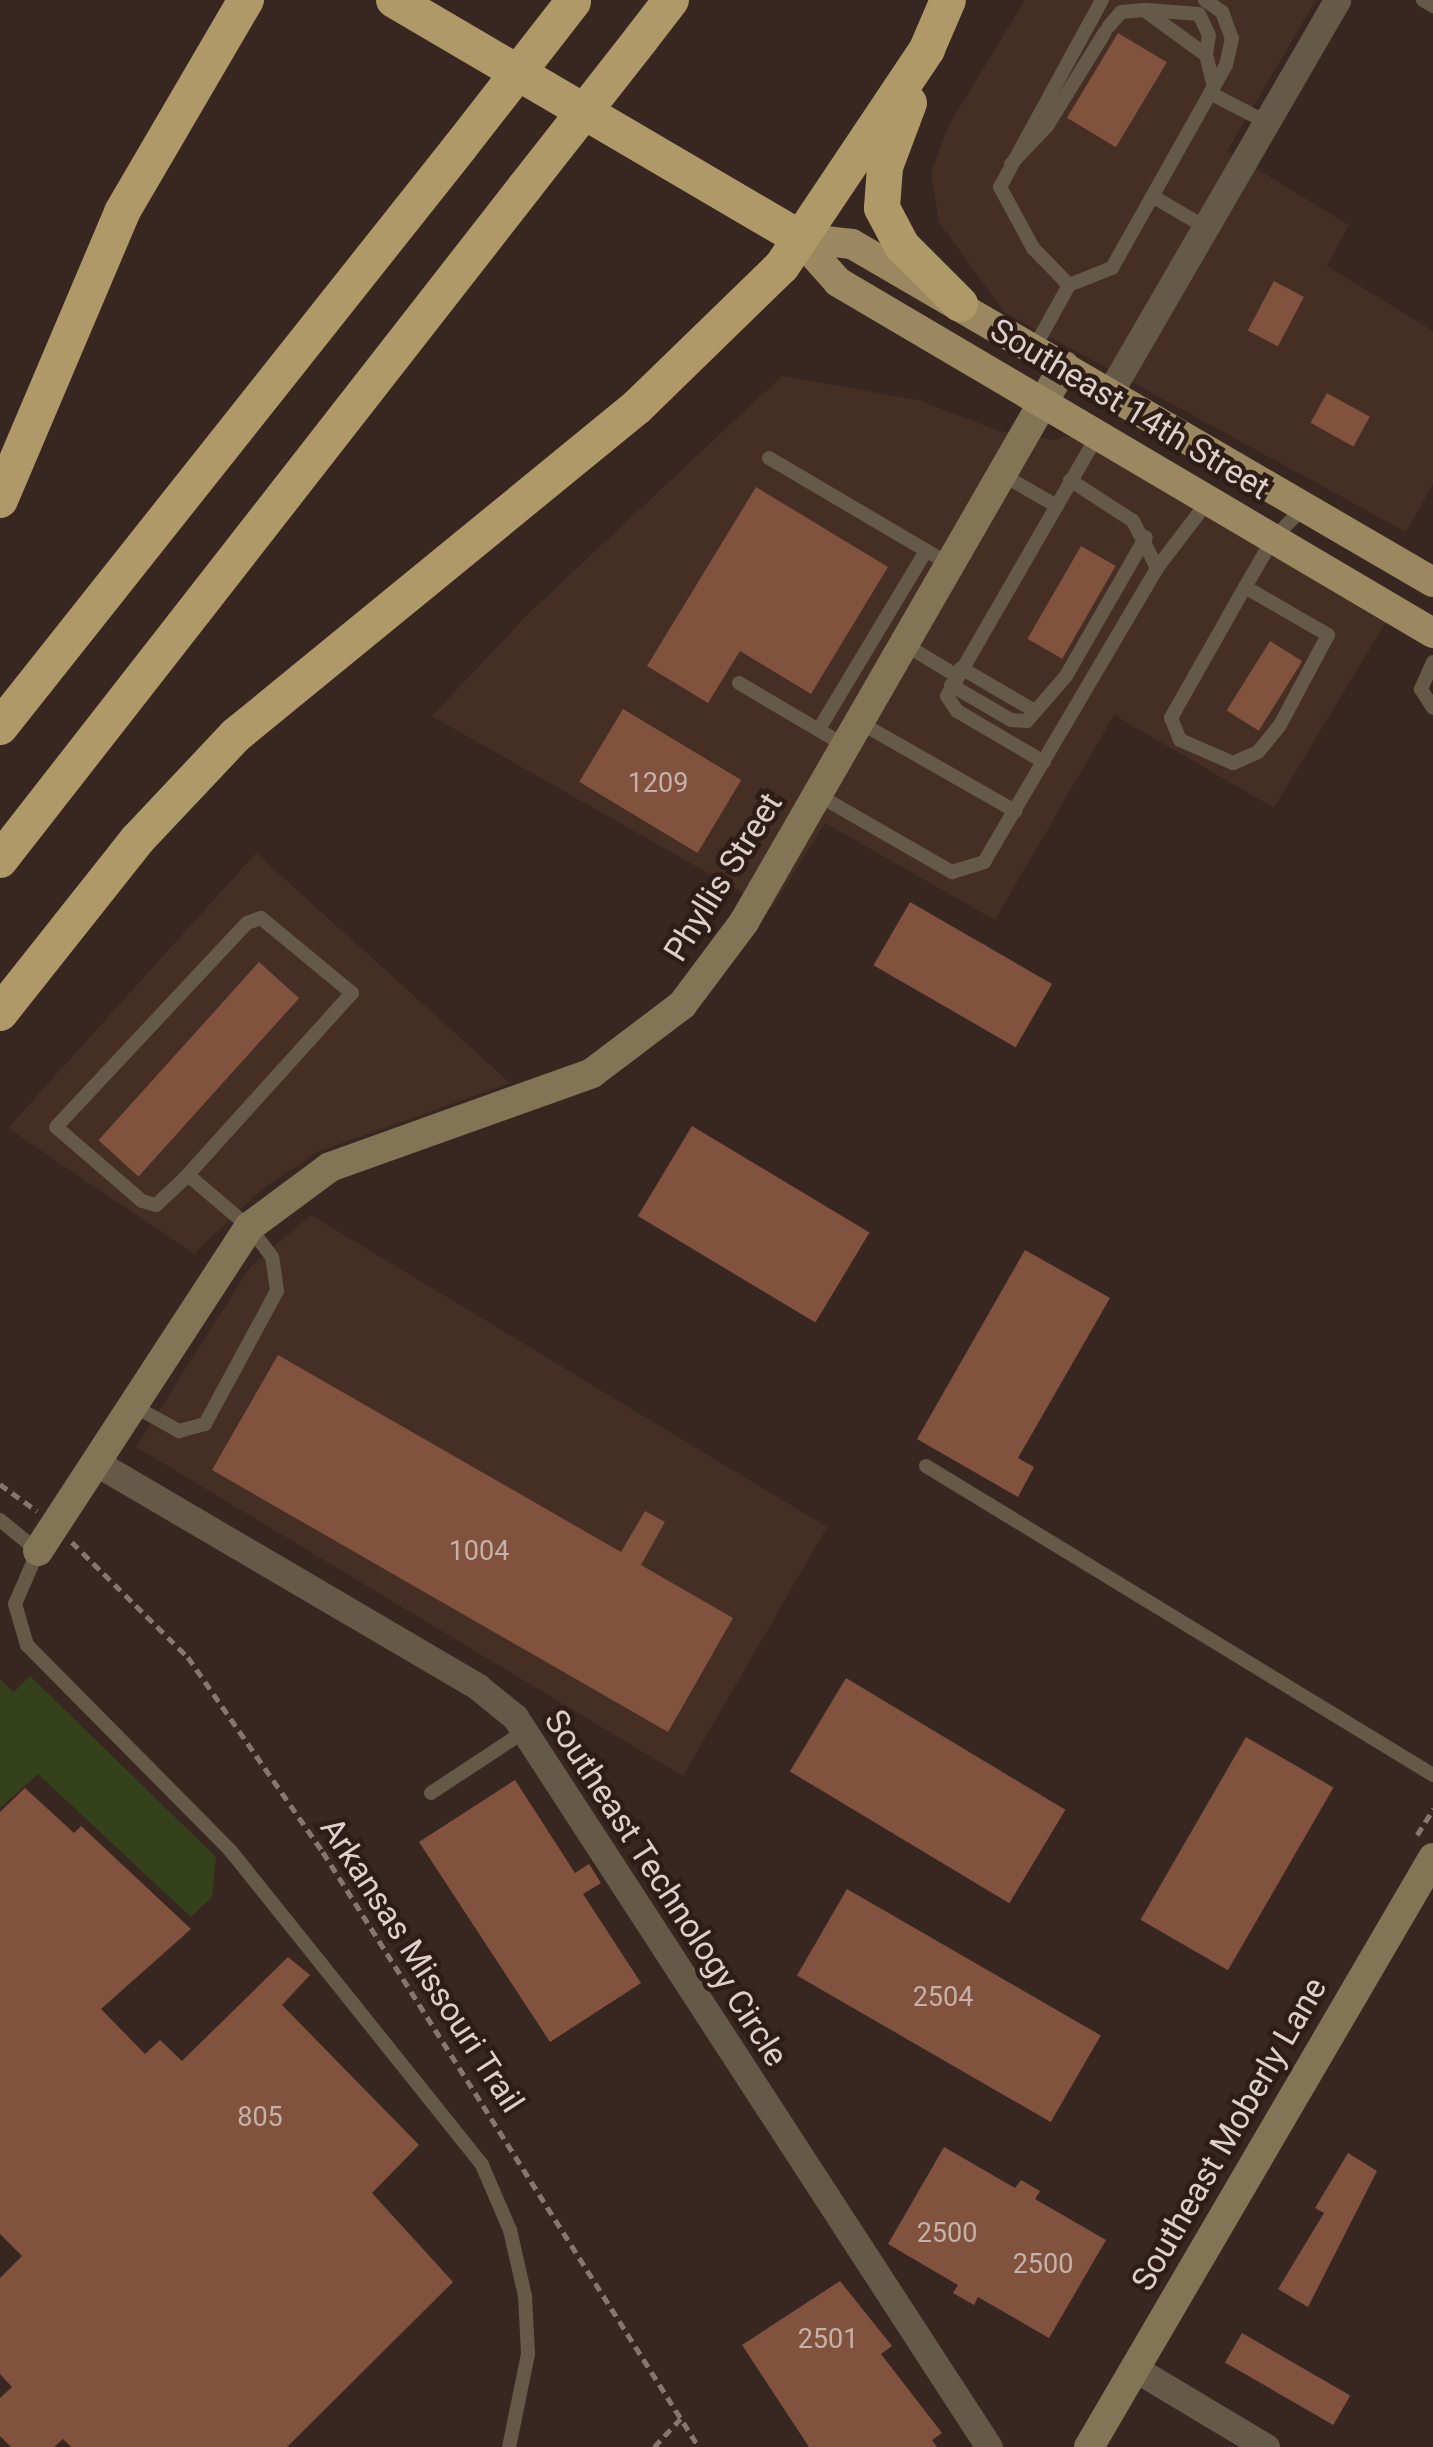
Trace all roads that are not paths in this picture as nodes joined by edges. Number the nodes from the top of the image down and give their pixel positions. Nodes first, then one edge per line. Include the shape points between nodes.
1 (246, 0) edge
2 (394, 0) edge
3 (671, 0) edge
4 (948, 0) edge
5 (1102, 0) edge
6 (1205, 0) edge
7 (1336, 0) edge
8 (1423, 0) edge
9 (574, 1) edge
10 (1433, 6) edge
11 (1144, 10) junction
12 (223, 16) edge
13 (927, 49) junction
14 (1206, 55) junction
15 (1212, 89) junction
16 (1267, 122) junction
17 (1002, 172) junction
18 (1152, 196) junction
19 (1205, 227) junction
20 (799, 238) junction
21 (1069, 285) junction
22 (960, 304) junction
23 (1034, 348) junction
24 (1064, 365) junction
25 (1110, 392) junction
26 (1042, 403) junction
27 (1097, 436) junction
28 (769, 458) dead end
29 (1001, 474) junction
30 (1070, 481) junction
31 (0, 500) edge
32 (1208, 501) junction
33 (1055, 505) junction
34 (1304, 507) junction
35 (1146, 538) junction
36 (1273, 539) junction
37 (938, 558) junction
38 (1157, 568) junction
39 (1433, 582) edge
40 (1245, 587) junction
41 (1433, 633) edge
42 (904, 644) junction
43 (1433, 662) edge
44 (956, 676) junction
45 (739, 683) dead end
46 (1433, 709) edge
47 (0, 727) edge
48 (819, 729) junction
49 (852, 734) junction
50 (1044, 762) junction
51 (818, 795) junction
52 (1015, 811) junction
53 (0, 860) edge
54 (0, 1013) edge
55 (188, 1175) junction
56 (249, 1227) junction
57 (132, 1405) junction
58 (95, 1462) junction
59 (926, 1466) dead end
60 (0, 1520) edge
61 (38, 1551) junction
62 (525, 1731) junction
63 (1433, 1775) edge
64 (430, 1793) dead end
65 (1433, 1858) edge
66 (1134, 2368) junction
67 (509, 2447) edge
68 (989, 2447) edge
69 (1089, 2447) edge
70 (1266, 2447) edge

1 - 12 highway
2 - 20 highway, Southeast 14th Street
3 - 53 highway, bridge
4 - 13 highway
5 - 17 lane
6 - 15 lane via 1222,12 1232,39
7 - 16 street
8 - 10 lane
9 - 47 highway, bridge
11 - 14 lane
11 - 14 lane via 1199,14 1210,35
11 - 17 lane via 1121,12 1047,126
12 - 31 highway via 122,212
13 - 20 highway
13 - 22 highway via 885,167 882,208 902,246
14 - 15 lane
15 - 16 lane
15 - 18 lane
16 - 19 street
17 - 21 lane via 1001,198
18 - 19 lane
18 - 21 lane via 1112,268
19 - 25 street
20 - 22 main road, Southeast 14th Street via 852,244
20 - 26 main road, Southeast 14th Street via 838,282
20 - 54 highway via 782,266 637,406 236,735 136,841
21 - 23 lane
22 - 23 main road, Southeast 14th Street
23 - 24 main road, Southeast 14th Street
24 - 25 main road, Southeast 14th Street
24 - 26 street, Phyllis Street
25 - 34 main road, Southeast 14th Street
26 - 27 main road, Southeast 14th Street
26 - 29 street, Phyllis Street
27 - 30 lane
27 - 32 main road, Southeast 14th Street
28 - 37 lane
29 - 33 lane
29 - 37 street, Phyllis Street
30 - 33 lane
30 - 35 lane
32 - 36 main road, Southeast 14th Street
32 - 38 lane
33 - 44 lane
34 - 36 lane
34 - 39 main road, Southeast 14th Street
35 - 38 lane
35 - 44 lane via 1066,676 1035,711
36 - 40 lane
36 - 41 main road, Southeast 14th Street
37 - 42 street, Phyllis Street
37 - 48 lane
38 - 50 lane
40 - 40 lane via 1320,629 1327,649 1258,752 1218,761 1180,740 1172,718
42 - 44 lane
42 - 49 street, Phyllis Street
43 - 46 lane via 1421,689
44 - 50 lane via 947,696 957,711
45 - 48 lane
48 - 49 lane
49 - 51 street, Phyllis Street
49 - 52 lane
50 - 52 lane
51 - 52 lane via 959,874 984,862
51 - 56 street, Phyllis Street via 744,922 682,1005 646,1033 592,1073 528,1101 330,1167
55 - 55 lane via 156,1205 142,1201 56,1127 247,922 261,918 352,993
55 - 56 lane
56 - 57 street, Phyllis Street
56 - 57 lane via 272,1257 278,1291 216,1410 194,1432 179,1432
57 - 58 street, Phyllis Street
58 - 61 street, Phyllis Street
58 - 62 street, Southeast Technology Circle via 478,1687
59 - 63 lane
60 - 61 lane
61 - 67 lane via 15,1604 27,1645 230,1850 439,2103 495,2191 520,2265 527,2327
62 - 64 lane
62 - 68 street, Southeast Technology Circle
65 - 66 street, Southeast Moberly Lane
66 - 69 street, Southeast Moberly Lane
66 - 70 street

